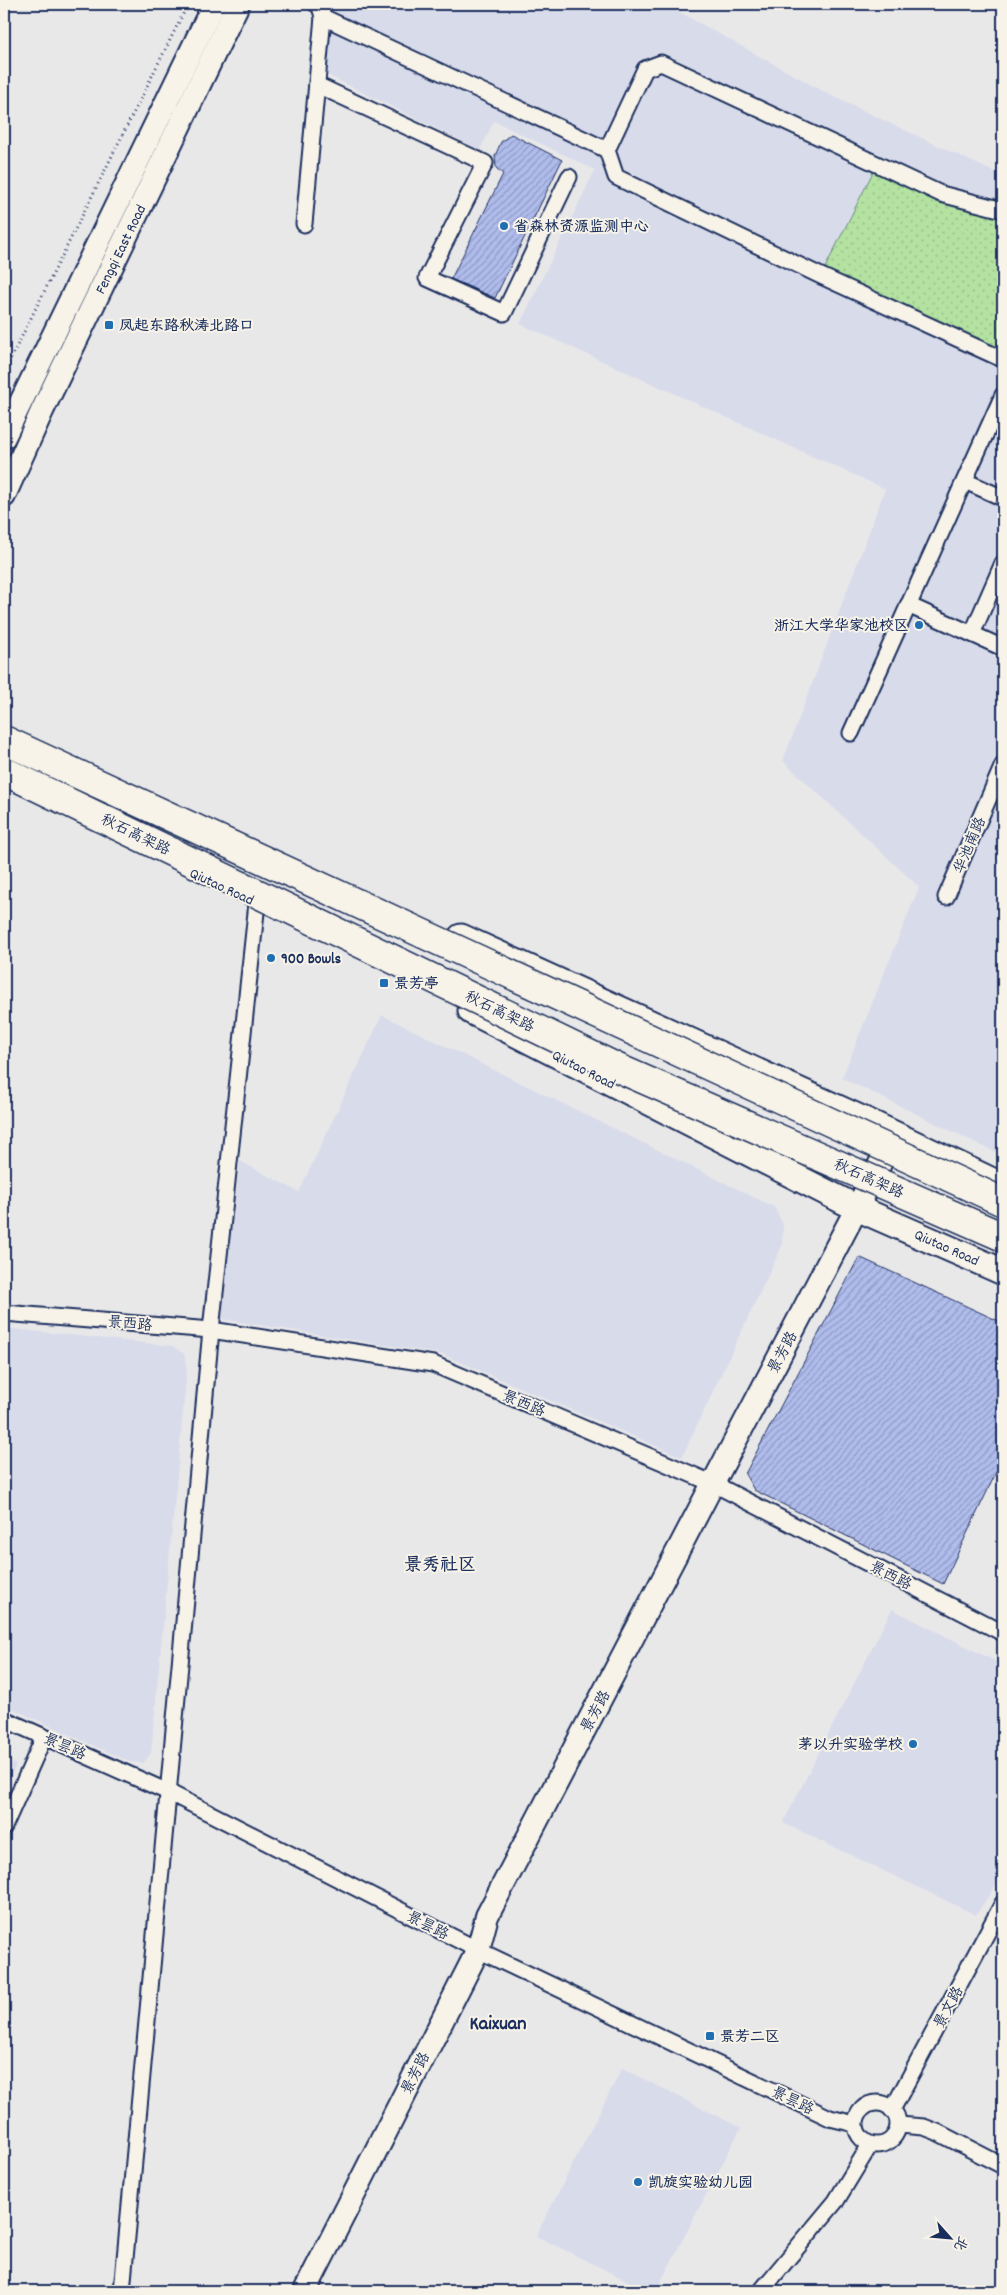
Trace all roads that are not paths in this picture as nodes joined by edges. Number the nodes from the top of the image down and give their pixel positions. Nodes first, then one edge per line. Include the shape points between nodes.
1 (214, 4) edge
2 (238, 4) edge
3 (320, 10) edge
4 (317, 85) junction
5 (607, 150) junction
6 (569, 177) dead end
7 (1003, 210) edge
8 (304, 224) dead end
9 (1003, 360) edge
10 (1003, 395) edge
11 (4, 437) edge
12 (964, 481) junction
13 (4, 496) edge
14 (1003, 498) edge
15 (1003, 563) edge
16 (908, 605) junction
17 (972, 634) junction
18 (1003, 648) edge
19 (4, 725) edge
20 (4, 729) edge
21 (851, 733) dead end
22 (4, 740) edge
23 (1003, 765) edge
24 (4, 771) edge
25 (4, 783) edge
26 (164, 814) junction
27 (946, 897) dead end
28 (257, 902) junction
29 (895, 1134) junction
30 (1003, 1186) edge
31 (1003, 1202) edge
32 (857, 1208) junction
33 (1003, 1237) edge
34 (1003, 1272) edge
35 (4, 1313) edge
36 (211, 1330) junction
37 (714, 1484) junction
38 (1003, 1633) edge
39 (4, 1719) edge
40 (44, 1737) junction
41 (168, 1792) junction
42 (4, 1827) edge
43 (1003, 1904) edge
44 (478, 1950) junction
45 (892, 2110) junction
46 (856, 2124) junction
47 (899, 2125) junction
48 (870, 2145) junction
49 (1003, 2166) edge
50 (122, 2291) edge
51 (305, 2291) edge
52 (761, 2291) edge

1 - 11 street, Fengqi East Road
2 - 13 street, Fengqi East Road
3 - 4 street
3 - 5 street
4 - 6 street via 485,163 427,278 504,313
4 - 8 street
5 - 7 street via 644,69 661,63 940,194
5 - 9 street via 616,177
10 - 12 street
12 - 14 street
12 - 16 street
15 - 17 street
16 - 17 street
16 - 21 street
17 - 18 street
19 - 26 highway, bridge
20 - 29 main road
22 - 26 highway, 秋石高架路, bridge
23 - 27 street, 华池南路
24 - 33 highway, 秋石高架路, bridge via 620,1069
25 - 28 main road, Qiutao Road
26 - 31 highway, 秋石高架路, bridge
28 - 32 main road, Qiutao Road
28 - 36 street
29 - 30 main road
29 - 32 street, 景芳路
32 - 34 main road, Qiutao Road
32 - 37 street, 景芳路
35 - 36 street, 景西路
36 - 37 street, 景西路 via 433,1364
36 - 41 street
37 - 38 street, 景西路
37 - 44 street, 景芳路 via 487,1916
39 - 40 street, 景昙路
40 - 41 street, 景昙路
40 - 42 street
41 - 44 street, 景昙路
41 - 50 street
43 - 45 street, 景文路
44 - 46 street, 景昙路 via 830,2118
44 - 51 street, 景芳路
45 - 46 street via 885,2104 871,2104 860,2111
45 - 47 street
46 - 48 street via 859,2136
47 - 48 street via 889,2142
47 - 49 street via 924,2127 937,2132
48 - 52 street via 836,2200

